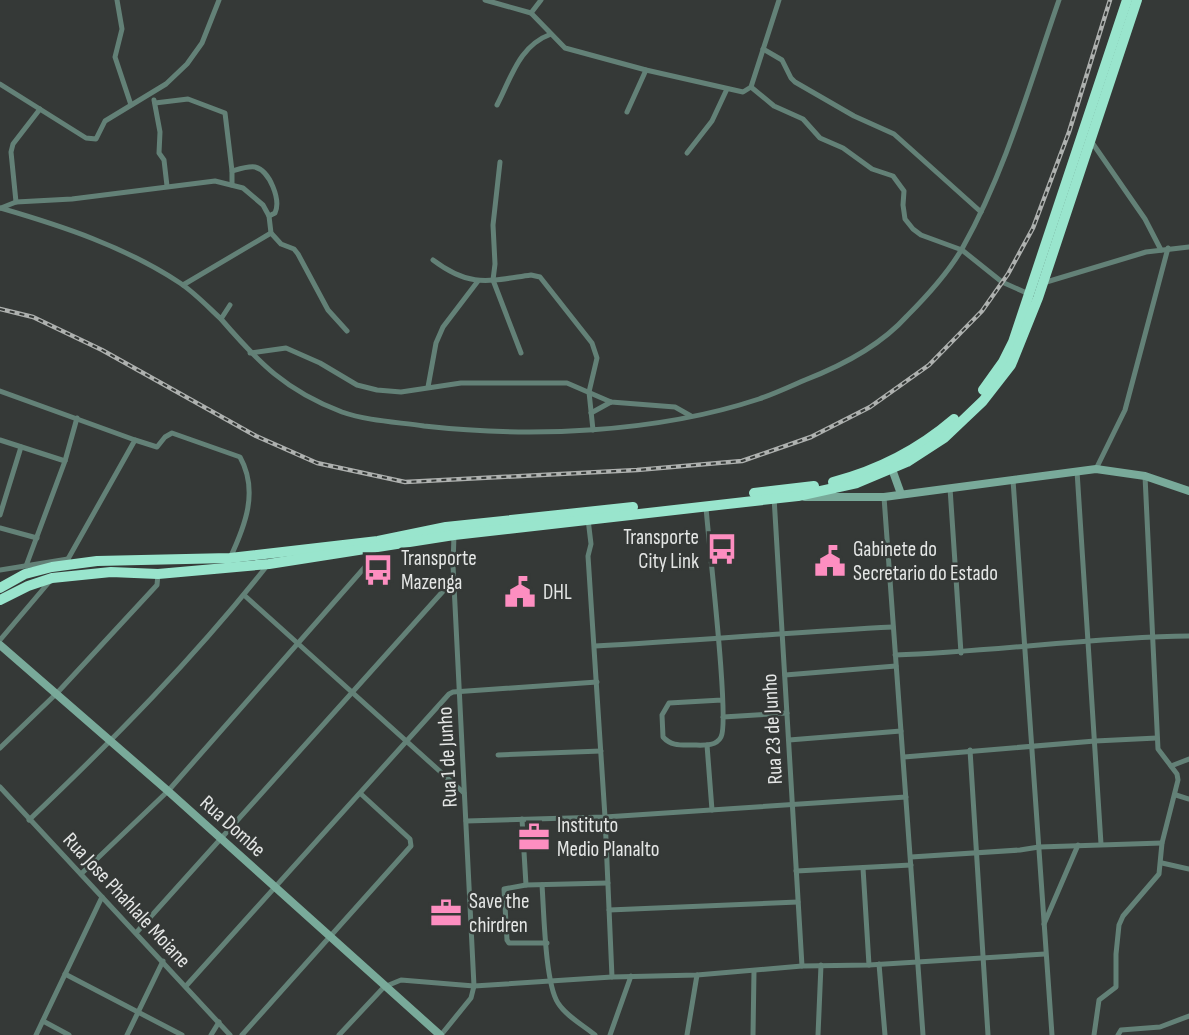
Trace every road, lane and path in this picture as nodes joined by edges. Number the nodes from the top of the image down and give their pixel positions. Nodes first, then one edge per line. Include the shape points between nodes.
1 (117, 0) edge
2 (219, 0) edge
3 (485, 0) edge
4 (541, 0) edge
5 (779, 0) edge
6 (1059, 0) edge
7 (1127, 0) edge
8 (1138, 0) edge
9 (531, 13) junction
10 (551, 34) junction
11 (763, 49) junction
12 (646, 71) junction
13 (0, 83) edge
14 (751, 87) junction
15 (727, 89) junction
16 (152, 93) junction
17 (155, 103) junction
18 (131, 105) junction
19 (497, 105) dead end
20 (40, 109) junction
21 (627, 112) dead end
22 (1090, 139) junction
23 (687, 153) dead end
24 (500, 162) dead end
25 (232, 171) junction
26 (232, 185) junction
27 (167, 186) junction
28 (16, 202) junction
29 (1, 208) edge
30 (981, 212) junction
31 (269, 216) junction
32 (271, 233) junction
33 (1189, 247) edge
34 (1164, 249) junction
35 (961, 250) junction
36 (433, 260) dead end
37 (493, 280) junction
38 (478, 281) junction
39 (1042, 283) junction
40 (183, 285) junction
41 (1030, 295) junction
42 (230, 305) dead end
43 (221, 319) junction
44 (347, 331) dead end
45 (250, 353) junction
46 (521, 353) dead end
47 (428, 387) junction
48 (0, 391) edge
49 (589, 392) junction
50 (611, 402) junction
51 (591, 413) junction
52 (693, 416) junction
53 (77, 418) junction
54 (593, 430) junction
55 (0, 440) edge
56 (135, 440) junction
57 (21, 447) junction
58 (65, 461) junction
59 (892, 469) junction
60 (1096, 469) junction
61 (1077, 471) junction
62 (1145, 476) junction
63 (1013, 478) junction
64 (950, 487) junction
65 (1189, 491) edge
66 (901, 494) junction
67 (774, 495) junction
68 (798, 496) junction
69 (884, 497) junction
70 (706, 506) junction
71 (0, 515) edge
72 (588, 519) junction
73 (0, 528) edge
74 (455, 531) junction
75 (37, 538) junction
76 (373, 549) junction
77 (230, 558) junction
78 (68, 562) junction
79 (269, 564) junction
80 (0, 570) edge
81 (25, 570) junction
82 (158, 573) junction
83 (52, 578) junction
84 (454, 579) junction
85 (0, 580) edge
86 (0, 588) edge
87 (244, 595) junction
88 (0, 600) edge
89 (893, 627) junction
90 (783, 633) junction
91 (1154, 636) junction
92 (1189, 636) edge
93 (718, 640) junction
94 (1089, 640) junction
95 (0, 642) edge
96 (298, 644) junction
97 (595, 646) junction
98 (1026, 646) junction
99 (961, 653) junction
100 (895, 655) junction
101 (896, 666) junction
102 (785, 675) junction
103 (597, 682) junction
104 (459, 692) junction
105 (57, 693) junction
106 (353, 693) junction
107 (722, 700) junction
108 (787, 713) junction
109 (723, 717) junction
110 (901, 731) junction
111 (1157, 738) junction
112 (789, 740) junction
113 (112, 741) junction
114 (1095, 741) junction
115 (408, 742) junction
116 (707, 745) junction
117 (1033, 746) junction
118 (0, 748) edge
119 (970, 750) junction
120 (601, 751) junction
121 (498, 755) dead end
122 (904, 757) junction
123 (1189, 759) edge
124 (1171, 766) junction
125 (0, 788) edge
126 (168, 791) junction
127 (464, 793) junction
128 (361, 794) junction
129 (1176, 795) junction
130 (906, 797) junction
131 (1189, 799) edge
132 (792, 804) junction
133 (712, 810) junction
134 (605, 817) junction
135 (522, 819) junction
136 (29, 820) junction
137 (466, 821) junction
138 (222, 839) junction
139 (1163, 843) junction
140 (1101, 844) junction
141 (1078, 845) junction
142 (1039, 847) junction
143 (977, 854) junction
144 (911, 858) junction
145 (1162, 863) junction
146 (911, 865) junction
147 (863, 867) junction
148 (1189, 869) edge
149 (796, 871) junction
150 (81, 874) junction
151 (608, 883) junction
152 (542, 885) junction
153 (526, 886) junction
154 (276, 888) junction
155 (103, 897) junction
156 (798, 902) junction
157 (609, 910) junction
158 (1043, 926) junction
159 (136, 933) junction
160 (331, 937) junction
161 (547, 943) junction
162 (1045, 954) junction
163 (982, 957) junction
164 (163, 961) junction
165 (917, 961) junction
166 (879, 964) junction
167 (821, 965) junction
168 (869, 965) junction
169 (803, 966) junction
170 (754, 971) junction
171 (65, 974) junction
172 (697, 975) junction
173 (631, 976) junction
174 (612, 977) junction
175 (551, 982) junction
176 (186, 986) junction
177 (384, 986) junction
178 (474, 986) junction
179 (138, 1012) junction
180 (1189, 1016) edge
181 (43, 1021) junction
182 (219, 1022) junction
183 (36, 1035) edge
184 (69, 1035) edge
185 (127, 1035) edge
186 (182, 1035) edge
187 (211, 1035) edge
188 (230, 1035) edge
189 (242, 1035) edge
190 (340, 1035) edge
191 (441, 1035) edge
192 (595, 1035) edge
193 (610, 1035) edge
194 (687, 1035) edge
195 (753, 1035) edge
196 (818, 1035) edge
197 (885, 1035) edge
198 (923, 1035) edge
199 (988, 1035) edge
200 (1052, 1035) edge
201 (1094, 1035) edge
202 (1118, 1035) edge

1 - 18 street via 122,29 116,57
2 - 16 street via 202,43 187,64
3 - 9 street
4 - 9 street
5 - 11 street
6 - 30 street via 1025,106
7 - 41 highway
8 - 22 highway
9 - 10 street
10 - 12 street via 565,48
10 - 19 street via 536,39 522,55
11 - 14 street
11 - 30 street via 782,60 795,82 894,134
12 - 15 street
12 - 21 street
13 - 20 street
14 - 15 street via 743,92
14 - 35 street via 774,106 803,119 820,138 872,169 894,176 904,191 905,219 913,229
15 - 23 street via 712,121
16 - 17 street
16 - 18 street
17 - 25 street via 188,99 225,113
17 - 27 street
18 - 20 street via 105,121 92,140
20 - 28 street via 13,144
22 - 34 street
22 - 39 highway
24 - 37 street
25 - 26 street
25 - 31 street via 251,167 263,171 278,205
26 - 27 street via 215,181
26 - 31 street via 243,188
27 - 28 street
28 - 29 street
29 - 40 street via 111,245
30 - 35 street
31 - 32 street
32 - 40 street
32 - 44 street via 298,254 323,303
33 - 34 street
34 - 39 street
34 - 60 street via 1125,410
35 - 41 street via 1002,282
35 - 52 street via 905,319 871,346 829,370 759,399
36 - 38 street via 460,278
37 - 38 street
37 - 46 street
37 - 49 street via 540,277 592,343 597,358
38 - 47 street via 443,327
39 - 59 highway via 1020,347 983,401 944,438
40 - 43 street
41 - 67 highway via 1003,362 977,396 938,432 891,462 837,481
42 - 43 street
43 - 45 street
45 - 47 street via 286,348 357,385 377,390 401,393
45 - 54 street via 278,379 359,416 451,429
47 - 49 street via 567,383
48 - 53 street
49 - 50 street
49 - 51 street
50 - 51 street
50 - 52 street via 675,407
51 - 54 street
52 - 54 street
53 - 56 street
53 - 58 street
55 - 57 street
56 - 77 street via 157,447 172,433 240,457 248,479 249,505
56 - 78 street
57 - 58 street
57 - 71 street
58 - 75 street
59 - 66 street
59 - 68 highway via 857,483
60 - 61 street
60 - 62 street
61 - 63 street
61 - 94 street
62 - 65 street
62 - 91 street
63 - 64 street
63 - 98 street
64 - 66 street
64 - 99 street
66 - 69 street
67 - 68 highway
67 - 70 highway
67 - 74 highway
67 - 90 street, Rua 23 de Junho
68 - 69 street
69 - 89 street
70 - 72 highway
70 - 93 street
72 - 74 highway
72 - 97 street
73 - 75 street
74 - 76 highway
74 - 77 highway
74 - 84 street, Rua 1 de Junho
75 - 81 street
76 - 79 highway
76 - 96 street via 372,559
77 - 78 highway
78 - 81 highway
79 - 82 highway
79 - 87 street
80 - 81 street
81 - 85 highway
81 - 86 highway
82 - 83 highway
82 - 105 street via 157,585
83 - 88 highway
83 - 95 street
84 - 104 street, Rua 1 de Junho
84 - 106 street
87 - 96 street
87 - 113 street
89 - 90 street
89 - 100 street
90 - 93 street
90 - 102 street, Rua 23 de Junho
91 - 92 street
91 - 94 street
91 - 111 street
93 - 97 street
93 - 107 street
94 - 98 street
94 - 114 street
95 - 105 street, Rua Dombe
96 - 106 street
96 - 126 street
97 - 103 street
98 - 99 street
98 - 117 street
99 - 100 street
100 - 101 street
101 - 102 street
101 - 110 street
102 - 108 street, Rua 23 de Junho
103 - 104 street
103 - 120 street
104 - 115 street via 449,694
104 - 127 street, Rua 1 de Junho
105 - 113 street, Rua Dombe
105 - 118 street
106 - 115 street
106 - 138 street
107 - 109 street
107 - 116 street via 676,701 664,707 663,737 668,742
108 - 109 street
108 - 112 street, Rua 23 de Junho
109 - 116 street via 721,738
110 - 112 street
110 - 122 street
111 - 114 street
111 - 124 street via 1161,756
112 - 132 street, Rua 23 de Junho
113 - 126 street, Rua Dombe
113 - 136 street
114 - 117 street
114 - 140 street
115 - 127 street
115 - 128 street
116 - 133 street
117 - 119 street
117 - 142 street
119 - 122 street
119 - 143 street
120 - 121 street
120 - 134 street
122 - 130 street
123 - 124 street
124 - 129 street via 1177,774
125 - 136 street, Rua Jose Phahlale Moiane
126 - 138 street, Rua Dombe
126 - 150 street
127 - 137 street, Rua 1 de Junho
128 - 154 street
128 - 160 street via 410,839 411,846
129 - 131 street
129 - 139 street
130 - 132 street
130 - 144 street
132 - 133 street
132 - 149 street, Rua 23 de Junho
133 - 134 street
134 - 135 street
134 - 151 street
135 - 137 street
135 - 153 street
136 - 150 street, Rua Jose Phahlale Moiane
137 - 178 street, Rua 1 de Junho
138 - 154 street, Rua Dombe
138 - 159 street
139 - 140 street
139 - 145 street
140 - 141 street
141 - 142 street
141 - 158 street
142 - 143 street
142 - 158 street
143 - 144 street
143 - 163 street
144 - 146 street
145 - 148 street
145 - 201 street via 1155,880 1119,925 1116,987 1099,1000
146 - 147 street
146 - 165 street
147 - 149 street
147 - 168 street
149 - 156 street, Rua 23 de Junho
150 - 155 street, Rua Jose Phahlale Moiane
151 - 152 street
151 - 157 street
152 - 153 street
152 - 161 street
153 - 161 street via 504,889 507,940 514,945
154 - 160 street, Rua Dombe
154 - 176 street
155 - 159 street, Rua Jose Phahlale Moiane
155 - 171 street
156 - 157 street
156 - 169 street, Rua 23 de Junho
157 - 174 street
158 - 162 street
159 - 164 street, Rua Jose Phahlale Moiane
160 - 177 street, Rua Dombe
160 - 189 street
161 - 175 street
162 - 163 street
162 - 200 street
163 - 165 street
163 - 199 street
164 - 176 street, Rua Jose Phahlale Moiane
164 - 179 street
165 - 166 street
165 - 198 street
166 - 168 street
166 - 197 street
167 - 168 street
167 - 169 street
167 - 196 street
169 - 170 street
170 - 172 street
170 - 195 street
171 - 179 street
171 - 181 street
172 - 173 street
172 - 194 street
173 - 174 street
173 - 193 street
174 - 175 street
175 - 178 street
175 - 192 street via 560,1007
176 - 182 street, Rua Jose Phahlale Moiane
177 - 178 street via 401,981
177 - 190 street
177 - 191 street, Rua Dombe
178 - 191 street via 471,998
179 - 185 street
179 - 186 street
180 - 202 street via 1160,1027 1121,1030
181 - 183 street
181 - 184 street
182 - 187 street
182 - 188 street, Rua Jose Phahlale Moiane

